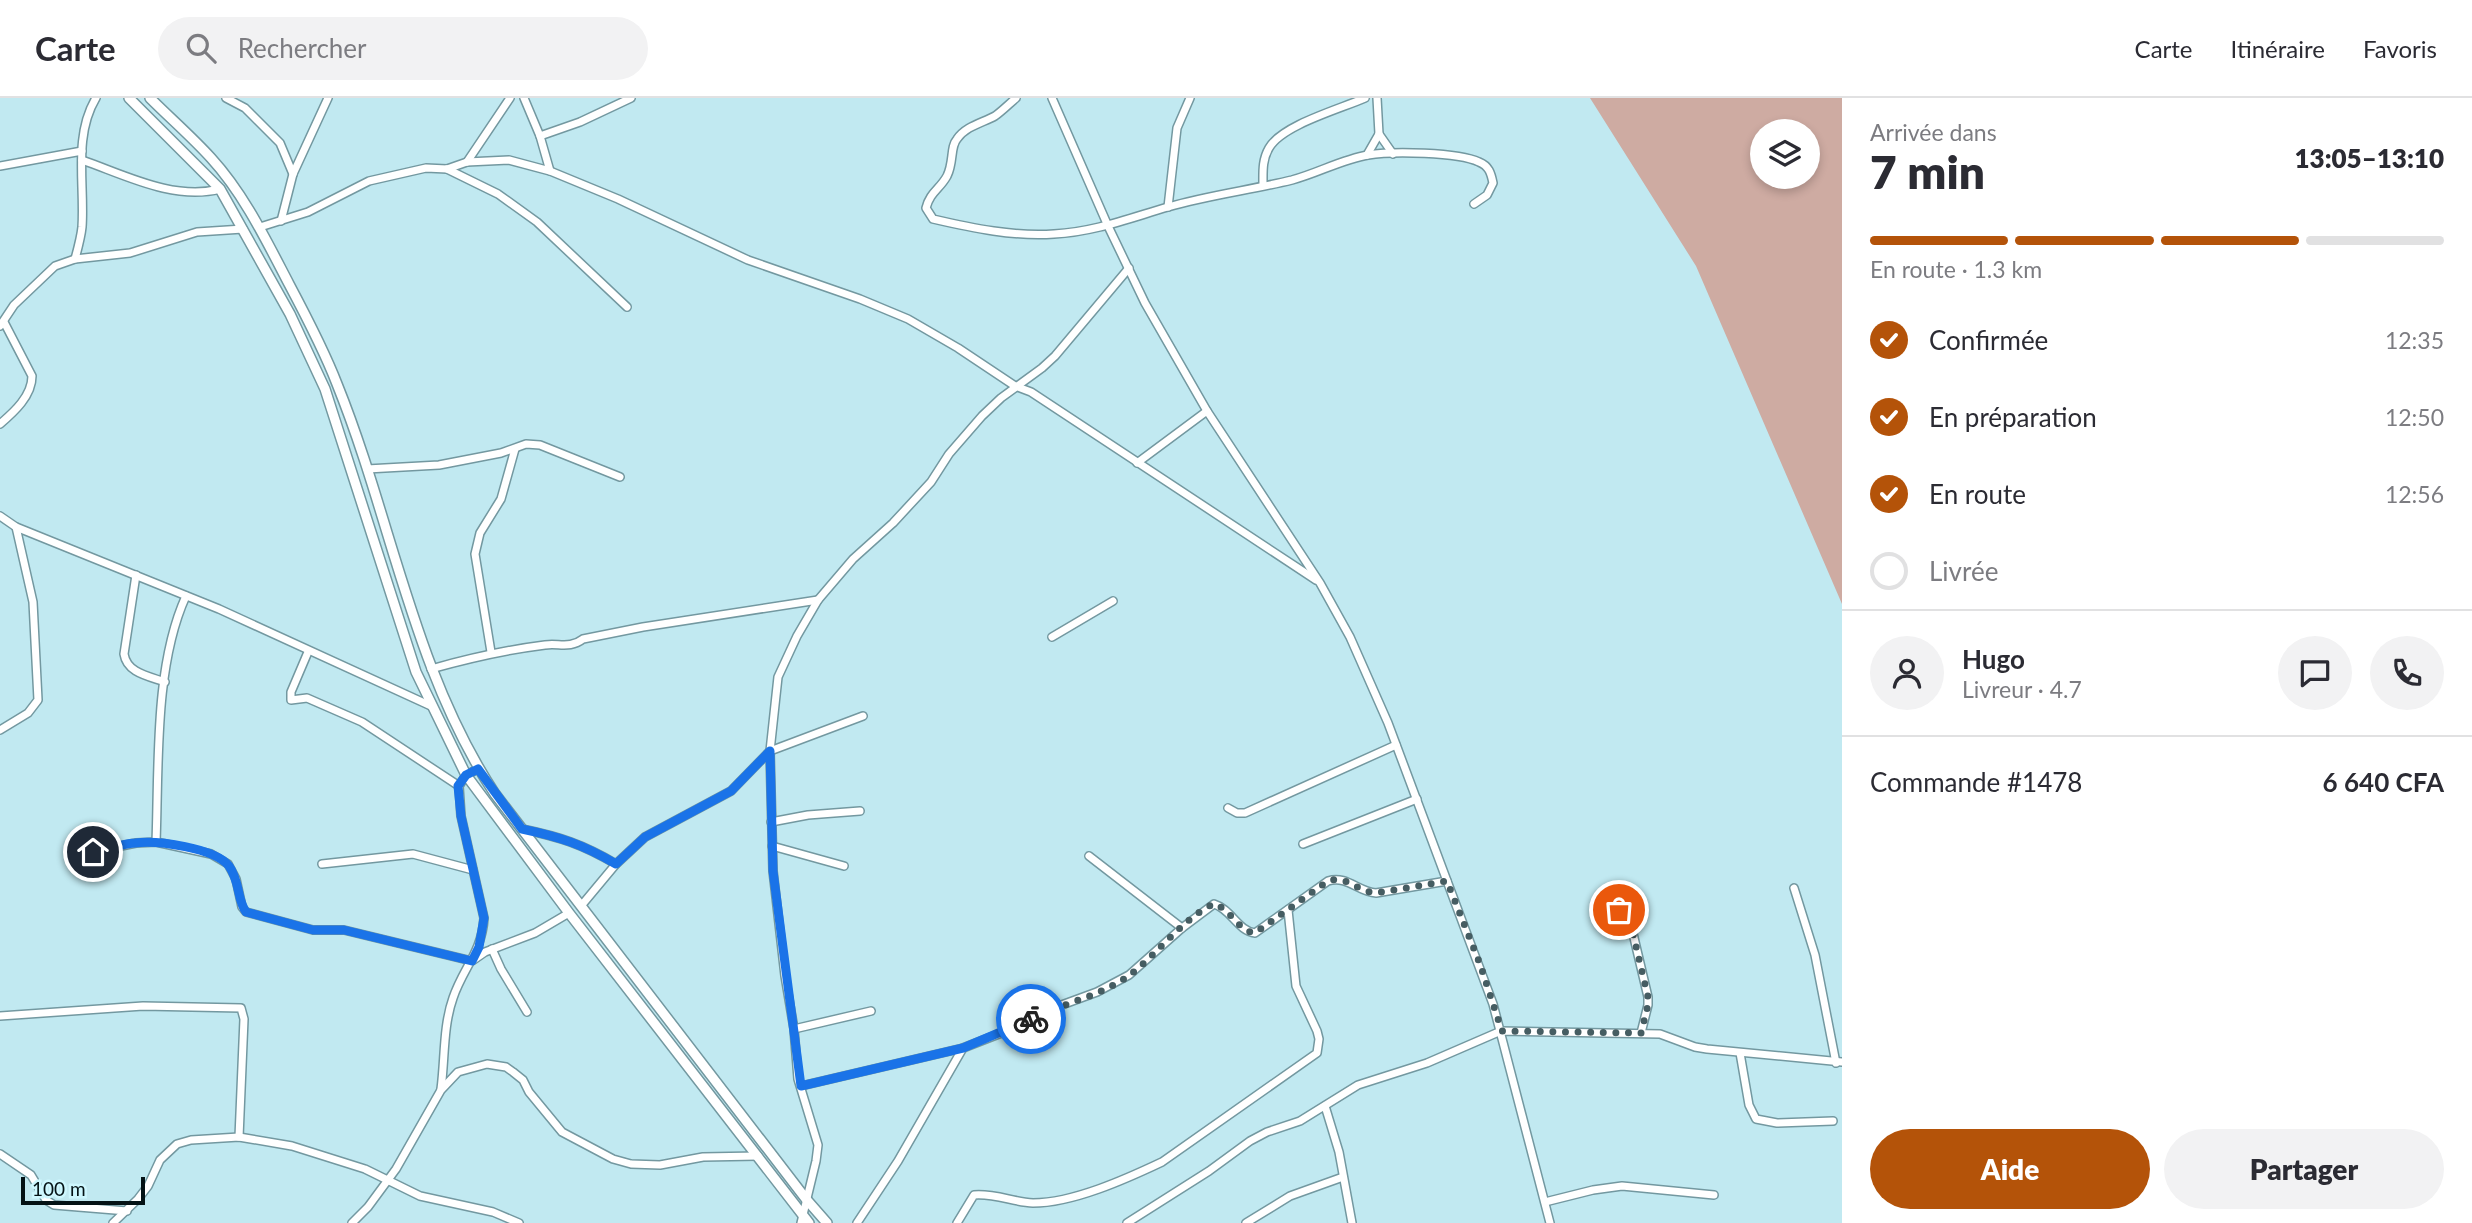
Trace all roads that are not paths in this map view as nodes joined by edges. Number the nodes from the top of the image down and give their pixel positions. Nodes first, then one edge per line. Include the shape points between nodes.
1 (96, 98) edge
2 (129, 98) edge
3 (150, 98) edge
4 (226, 98) edge
5 (328, 98) edge
6 (510, 98) edge
7 (524, 98) edge
8 (631, 98) edge
9 (1016, 98) edge
10 (1052, 98) edge
11 (1190, 98) edge
12 (1365, 98) edge
13 (1377, 98) edge
14 (1379, 134) junction
15 (540, 136) junction
16 (82, 151) junction
17 (1394, 154) junction
18 (1367, 155) junction
19 (82, 160) junction
20 (467, 162) junction
21 (0, 166) edge
22 (447, 169) junction
23 (550, 171) junction
24 (293, 174) junction
25 (1263, 185) junction
26 (220, 189) junction
27 (1475, 204) dead end
28 (1168, 207) junction
29 (281, 221) junction
30 (1108, 226) junction
31 (260, 227) junction
32 (243, 229) junction
33 (75, 259) junction
34 (1129, 268) junction
35 (627, 307) dead end
36 (2, 324) edge
37 (1016, 386) junction
38 (1207, 411) junction
39 (0, 424) edge
40 (515, 449) junction
41 (1137, 463) junction
42 (366, 469) junction
43 (620, 477) dead end
44 (0, 516) edge
45 (16, 527) junction
46 (136, 575) junction
47 (1320, 583) junction
48 (186, 596) junction
49 (818, 600) junction
50 (1113, 601) dead end
51 (1052, 637) dead end
52 (308, 652) junction
53 (491, 652) junction
54 (431, 669) junction
55 (164, 682) junction
56 (431, 705) junction
57 (863, 716) dead end
58 (0, 730) edge
59 (1396, 745) junction
60 (770, 751) junction
61 (478, 769) junction
62 (466, 775) junction
63 (458, 786) junction
64 (1417, 799) junction
65 (1228, 808) dead end
66 (860, 811) dead end
67 (771, 822) junction
68 (522, 829) junction
69 (156, 842) junction
70 (1303, 844) dead end
71 (772, 846) junction
72 (71, 856) dead end
73 (1090, 856) dead end
74 (322, 864) dead end
75 (616, 864) junction
76 (844, 866) dead end
77 (473, 870) junction
78 (1447, 881) junction
79 (1794, 888) dead end
80 (581, 906) junction
81 (1288, 910) junction
82 (1619, 910) dead end
83 (569, 913) junction
84 (1182, 928) junction
85 (492, 949) junction
86 (472, 961) junction
87 (871, 1011) dead end
88 (527, 1012) dead end
89 (0, 1016) edge
90 (794, 1029) junction
91 (1502, 1031) junction
92 (1641, 1033) junction
93 (963, 1048) junction
94 (1740, 1053) junction
95 (1839, 1063) edge
96 (801, 1086) junction
97 (441, 1090) junction
98 (1325, 1106) junction
99 (1833, 1121) dead end
100 (239, 1137) junction
101 (0, 1154) edge
102 (758, 1156) junction
103 (1343, 1177) junction
104 (386, 1181) junction
105 (1714, 1195) dead end
106 (806, 1199) junction
107 (1545, 1202) junction
108 (127, 1211) junction
109 (804, 1221) edge
110 (113, 1223) edge
111 (352, 1223) edge
112 (519, 1223) edge
113 (827, 1223) edge
114 (857, 1223) edge
115 (957, 1223) edge
116 (1127, 1223) edge
117 (1245, 1223) edge
118 (1352, 1223) edge
119 (1550, 1223) edge

1 - 16 street
2 - 26 street
3 - 31 street via 211,158
4 - 24 street via 245,108 280,144
5 - 24 street
6 - 20 street
7 - 15 street
8 - 15 street
9 - 30 street via 957,138 945,180 929,197 926,208 933,219 1016,234
10 - 30 street
11 - 28 street via 1177,128
12 - 25 street via 1274,141 1263,162
13 - 14 street
14 - 17 street
14 - 18 street
15 - 23 street
16 - 19 street
16 - 21 street
17 - 18 street
17 - 27 street via 1457,156 1480,162 1490,170 1493,183
18 - 25 street via 1293,180
19 - 26 street via 189,194
19 - 33 street via 82,228
20 - 22 street
20 - 23 street via 509,160
22 - 29 street via 369,181
22 - 35 street via 498,194 537,222
23 - 37 street via 748,260 908,319
24 - 29 street
25 - 28 street
26 - 32 street
28 - 30 street
29 - 31 street
30 - 34 street
31 - 42 street via 337,384
32 - 33 street via 197,232 130,253
32 - 56 street via 325,389 416,672
33 - 36 street via 47,273
34 - 37 street via 1055,356
34 - 38 street
36 - 39 street via 32,376 32,386
37 - 41 street
37 - 49 street via 982,416 931,482
38 - 41 street
38 - 47 street
40 - 42 street via 439,464
40 - 43 street via 540,445
40 - 53 street via 501,499 475,545
41 - 47 street
42 - 54 street
44 - 45 street
45 - 46 street
45 - 58 street via 33,602 38,700 28,713
46 - 48 street
46 - 55 street via 125,663
47 - 59 street via 1350,637
48 - 52 street
48 - 55 street via 170,639
49 - 53 street via 643,627 567,646
49 - 60 street via 778,677
50 - 51 street
52 - 56 street
52 - 63 street via 291,700 307,698 362,722
53 - 54 street
54 - 61 street
55 - 69 street
56 - 62 street
57 - 60 street
59 - 64 street
59 - 65 street via 1245,813
60 - 67 street
60 - 75 street via 731,791 645,837
61 - 62 street
61 - 68 street
62 - 63 street
62 - 83 street
63 - 77 street
64 - 70 street
64 - 78 street
66 - 67 street
67 - 71 street
68 - 75 street via 585,846
68 - 80 street
69 - 72 street
69 - 86 street via 211,854 228,864 242,907 253,915 313,930 374,936
71 - 76 street
71 - 90 street
73 - 84 street
74 - 77 street via 413,854
75 - 80 street
77 - 86 street via 484,918
78 - 81 street via 1369,893 1335,879
78 - 91 street
79 - 95 street via 1815,955
80 - 106 street
81 - 84 street via 1250,933 1214,904
81 - 115 street via 1296,986 1317,1031 1317,1053 1162,1162 1084,1193 1044,1203 974,1195
82 - 92 street via 1631,925 1648,997
83 - 85 street via 535,933
83 - 102 street
84 - 93 street via 1120,981
85 - 86 street
85 - 88 street
86 - 97 street via 447,1016
87 - 90 street
89 - 100 street via 143,1006 241,1008
90 - 96 street
91 - 92 street
91 - 98 street via 1427,1063 1358,1085
91 - 107 street
92 - 94 street
93 - 96 street
93 - 114 street
94 - 95 street
94 - 99 street via 1749,1105 1756,1119
96 - 106 street via 818,1145
97 - 102 street via 458,1072 487,1064 506,1067 523,1080 562,1132 613,1159 660,1165 703,1157
97 - 104 street
98 - 103 street
98 - 116 street via 1250,1141
100 - 104 street via 292,1146 365,1169
100 - 108 street via 177,1144 160,1160 148,1186
101 - 108 street via 31,1175 54,1205
102 - 109 street
103 - 117 street via 1290,1196
103 - 118 street
104 - 111 street
104 - 112 street via 430,1199 493,1212
105 - 107 street via 1622,1186
106 - 109 street
106 - 113 street
107 - 119 street
108 - 110 street

